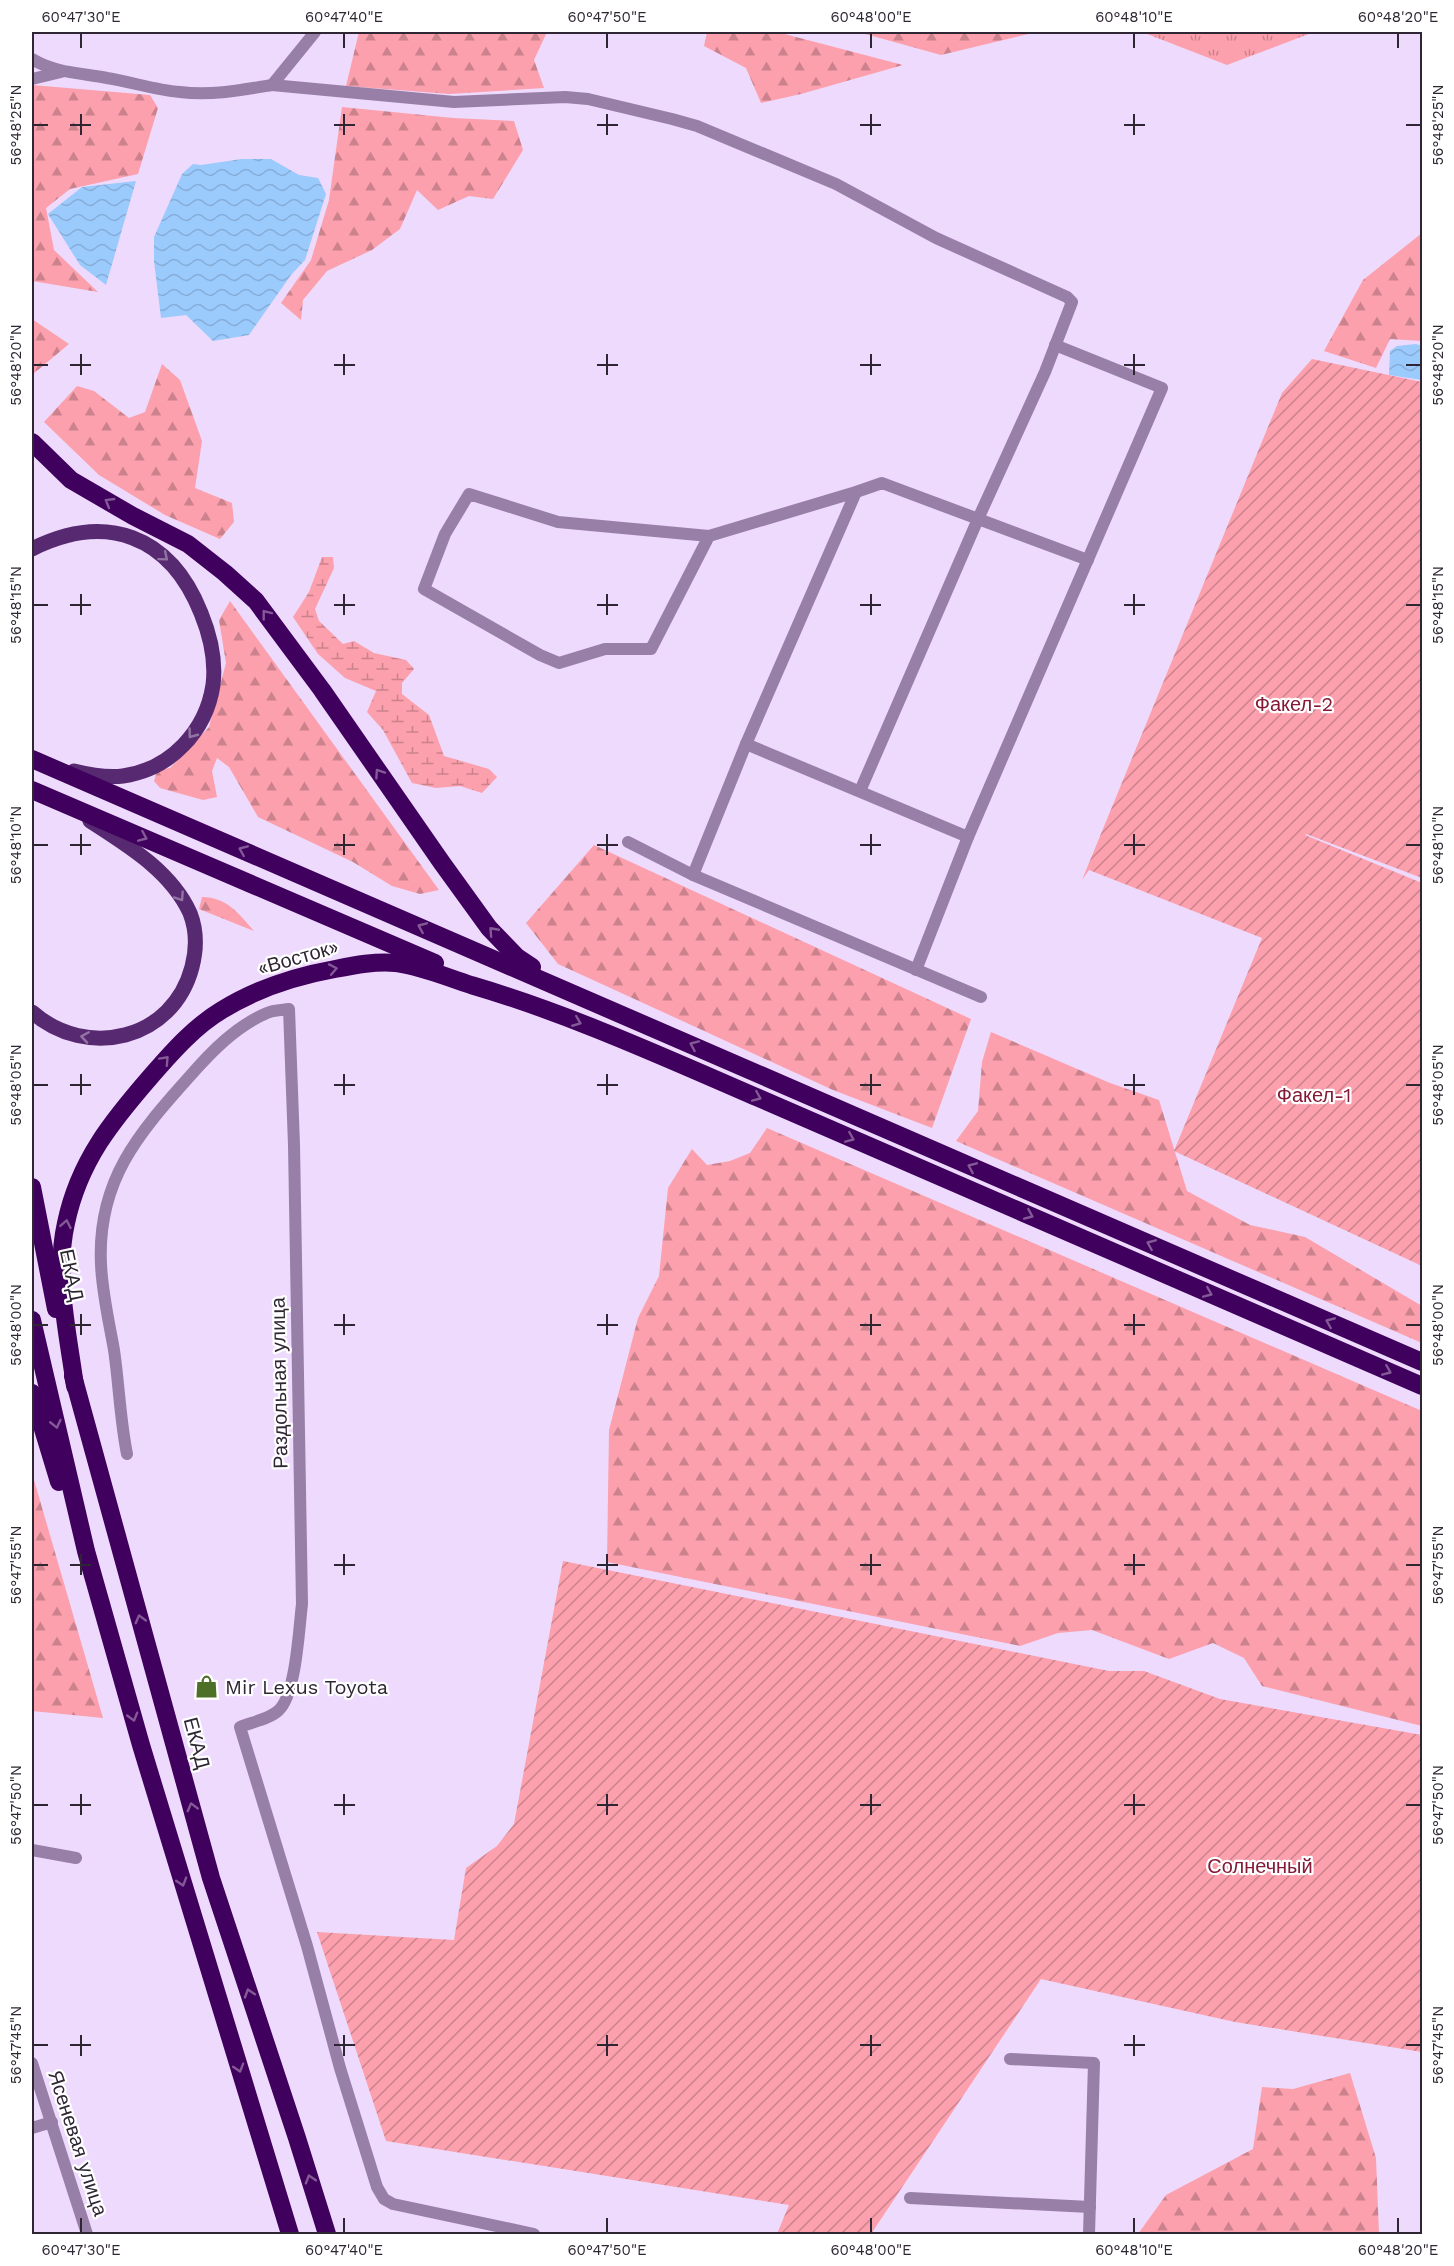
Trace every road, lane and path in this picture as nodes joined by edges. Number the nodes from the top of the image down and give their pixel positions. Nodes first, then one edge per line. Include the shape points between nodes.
1 (315, 32) edge
2 (32, 59) edge
3 (61, 72) junction
4 (32, 80) edge
5 (272, 85) junction
6 (1055, 345) junction
7 (32, 442) edge
8 (856, 492) junction
9 (978, 519) junction
10 (710, 536) junction
11 (32, 549) edge
12 (1088, 560) junction
13 (746, 744) junction
14 (32, 758) edge
15 (32, 790) edge
16 (860, 791) junction
17 (968, 837) junction
18 (628, 842) dead end
19 (693, 875) junction
20 (916, 970) junction
21 (572, 992) junction
22 (981, 997) dead end
23 (523, 1000) junction
24 (32, 1012) edge
25 (32, 1186) edge
26 (32, 1320) edge
27 (1422, 1362) edge
28 (75, 1386) junction
29 (1422, 1386) edge
30 (32, 1393) edge
31 (127, 1454) dead end
32 (86, 1551) junction
33 (32, 1850) edge
34 (76, 1858) dead end
35 (1010, 2059) dead end
36 (32, 2063) edge
37 (52, 2122) junction
38 (32, 2128) edge
39 (910, 2198) dead end
40 (1090, 2207) junction
41 (518, 2233) edge
42 (87, 2235) edge
43 (290, 2235) edge
44 (327, 2235) edge
45 (534, 2235) edge
46 (1089, 2235) edge

1 - 5 street
2 - 3 street
3 - 4 street
3 - 5 street via 183,93
5 - 6 street via 454,102 576,98 697,126 836,184 936,238 1067,297 1072,302
6 - 9 street
6 - 12 street via 1162,388
21 -> 7 highway via 517,957 489,928 256,601 188,544 71,480
8 - 9 street via 882,483
8 - 10 street
8 - 13 street
9 - 12 street
9 - 16 street
10 - 10 street via 558,522 469,494 445,534 424,589 559,663 605,649 651,649
11 -> 14 main road via 63,535 95,531 136,539 165,556 195,598 211,646 213,672 203,718 188,740 163,762 134,774 104,776
12 - 17 street
13 - 16 street
13 - 19 street
21 -> 14 highway
15 -> 23 highway
15 -> 24 main road via 112,835 160,873 182,899 196,937 190,975 178,998 163,1016 138,1032 83,1037 57,1029
16 - 17 street
17 - 20 street
18 - 19 street
19 - 20 street
20 - 22 street
27 -> 21 highway
28 -> 23 highway, «Восток» via 62,1258 64,1228 72,1199 104,1132 193,1032 250,994 292,979 359,964 407,965
23 -> 29 highway, «Восток» via 669,1059
25 - 28 highway, ЕКАД via 49,1283
26 -> 32 highway
44 -> 28 highway, ЕКАД via 211,1878
30 - 32 highway via 54,1469
31 - 41 street, Раздольная улица via 101,1266 103,1223 111,1186 124,1158 150,1121 206,1057 268,1012 289,1010 302,1604 294,1671 286,1700 279,1710 240,1727 377,2187 384,2199 393,2204
32 -> 43 highway
33 - 34 street
35 - 40 street via 1094,2063
36 - 37 street, Ясеневая улица
37 - 38 street
37 - 42 street, Ясеневая улица
39 - 40 street
40 - 46 street
41 - 45 street

